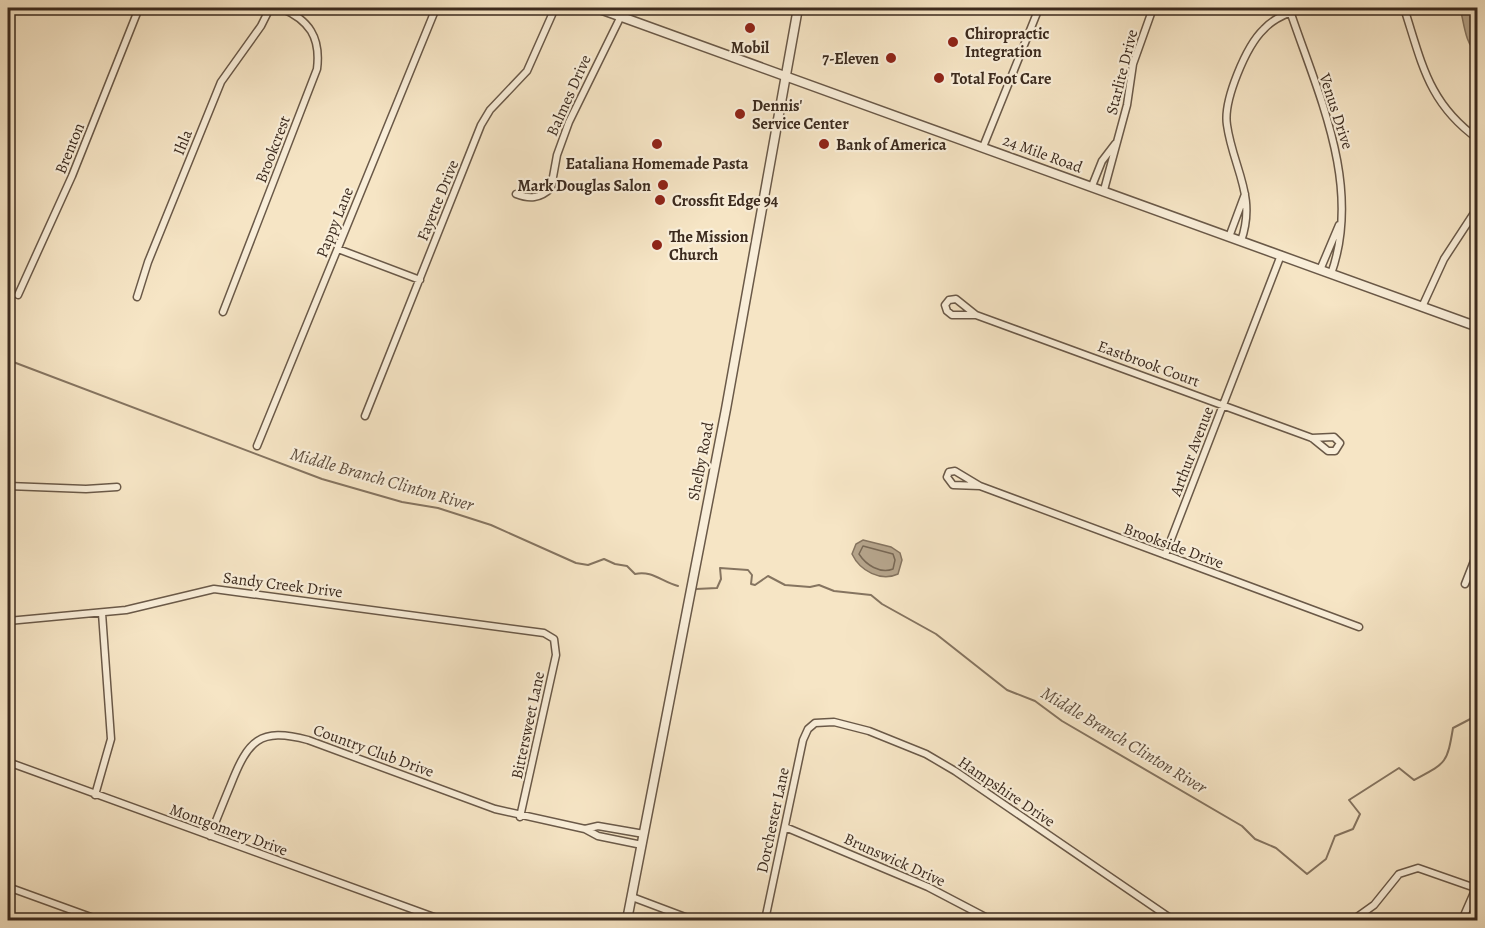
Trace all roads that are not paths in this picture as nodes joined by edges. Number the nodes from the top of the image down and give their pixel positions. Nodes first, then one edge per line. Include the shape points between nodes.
1 (12, 8) edge
2 (139, 8) edge
3 (270, 8) edge
4 (281, 8) edge
5 (436, 8) edge
6 (555, 8) edge
7 (597, 8) edge
8 (798, 8) edge
9 (1039, 8) edge
10 (1153, 8) edge
11 (1404, 8) edge
12 (1290, 10) edge
13 (8, 16) edge
14 (621, 16) junction
15 (786, 76) junction
16 (1478, 139) edge
17 (1115, 144) junction
18 (983, 147) junction
19 (1092, 186) junction
20 (1104, 190) junction
21 (516, 194) dead end
22 (1245, 194) junction
23 (1478, 207) edge
24 (1340, 225) junction
25 (1229, 237) junction
26 (1241, 241) junction
27 (338, 249) junction
28 (1281, 255) junction
29 (1320, 270) junction
30 (1331, 274) junction
31 (420, 280) junction
32 (18, 296) dead end
33 (137, 297) dead end
34 (1422, 307) junction
35 (223, 312) dead end
36 (976, 315) junction
37 (1478, 327) edge
38 (1223, 405) junction
39 (365, 416) dead end
40 (1312, 438) dead end
41 (257, 446) dead end
42 (8, 486) edge
43 (980, 486) junction
44 (117, 487) dead end
45 (1478, 551) edge
46 (1165, 555) junction
47 (1465, 584) dead end
48 (102, 613) junction
49 (8, 621) edge
50 (1359, 627) dead end
51 (554, 639) joint
52 (810, 726) joint
53 (8, 762) edge
54 (95, 795) junction
55 (520, 817) junction
56 (785, 827) junction
57 (585, 829) junction
58 (644, 834) junction
59 (210, 836) junction
60 (642, 845) junction
61 (8, 887) edge
62 (1477, 889) edge
63 (632, 897) junction
64 (99, 921) edge
65 (442, 921) edge
66 (627, 921) edge
67 (693, 921) edge
68 (765, 921) edge
69 (991, 921) edge
70 (1173, 921) edge
71 (1353, 921) edge
72 (1462, 921) edge

1 - 13 street
2 - 32 street, Brenton via 72,176
3 - 33 street, Ihla via 222,82
4 - 35 street, Brookcrest via 309,26 316,43 317,69
5 - 27 street, Pappy Lane
6 - 31 street, Fayette Drive via 527,70 481,125
7 - 14 street, 24 Mile Road
8 - 15 street, Shelby Road
9 - 18 street
10 - 17 street, Starlite Drive via 1133,64 1127,105
11 - 16 street via 1432,90 1449,115
12 - 22 street via 1255,39 1227,107 1228,135
12 - 24 street, Venus Drive via 1339,165
14 - 15 street, 24 Mile Road
14 - 21 street, Balmes Drive via 569,122 550,188 538,197
15 - 18 street, 24 Mile Road
15 - 58 street, Shelby Road
17 - 19 street, Starlite Drive via 1102,161
17 - 20 street, Starlite Drive
18 - 19 street, 24 Mile Road
19 - 20 street, 24 Mile Road
20 - 25 street, 24 Mile Road
22 - 25 street
22 - 26 street via 1248,214
23 - 34 street via 1444,260
24 - 29 street, Venus Drive
24 - 30 street, Venus Drive via 1340,242
25 - 26 street, 24 Mile Road
26 - 28 street, 24 Mile Road
27 - 31 street
27 - 41 street, Pappy Lane
28 - 29 street, 24 Mile Road
28 - 38 street, Arthur Avenue
29 - 30 street, 24 Mile Road
30 - 34 street, 24 Mile Road
31 - 39 street, Fayette Drive
34 - 37 street, 24 Mile Road
36 - 36 street, Eastbrook Court via 956,299 945,305 952,315
36 - 38 street, Eastbrook Court
38 - 40 street, Eastbrook Court
38 - 46 street, Arthur Avenue
42 - 44 street
43 - 43 street, Brookside Drive via 955,471 947,477 953,485
43 - 46 street, Brookside Drive
45 - 47 street
46 - 50 street, Brookside Drive
48 - 49 street, Sandy Creek Drive
48 - 51 street, Sandy Creek Drive via 202,591 227,590 536,632
48 - 54 street via 111,739
51 - 55 street, Bittersweet Lane via 556,655
52 - 56 street, Dorchester Lane via 803,740
52 - 70 street, Hampshire Drive via 822,721 849,725 897,741 940,762
53 - 54 street, Montgomery Drive
54 - 59 street, Montgomery Drive
55 - 57 street, Country Club Drive
55 - 59 street, Country Club Drive via 308,740 278,735 261,739 242,755
56 - 68 street, Dorchester Lane
56 - 69 street, Brunswick Drive via 928,887
57 - 58 street, Country Club Drive via 598,826
57 - 60 street, Country Club Drive via 598,836
58 - 60 street, Shelby Road
59 - 65 street, Montgomery Drive
60 - 63 street, Shelby Road
61 - 64 street
62 - 71 street via 1418,868 1410,869 1399,874 1374,905
62 - 72 street
63 - 66 street, Shelby Road
63 - 67 street

